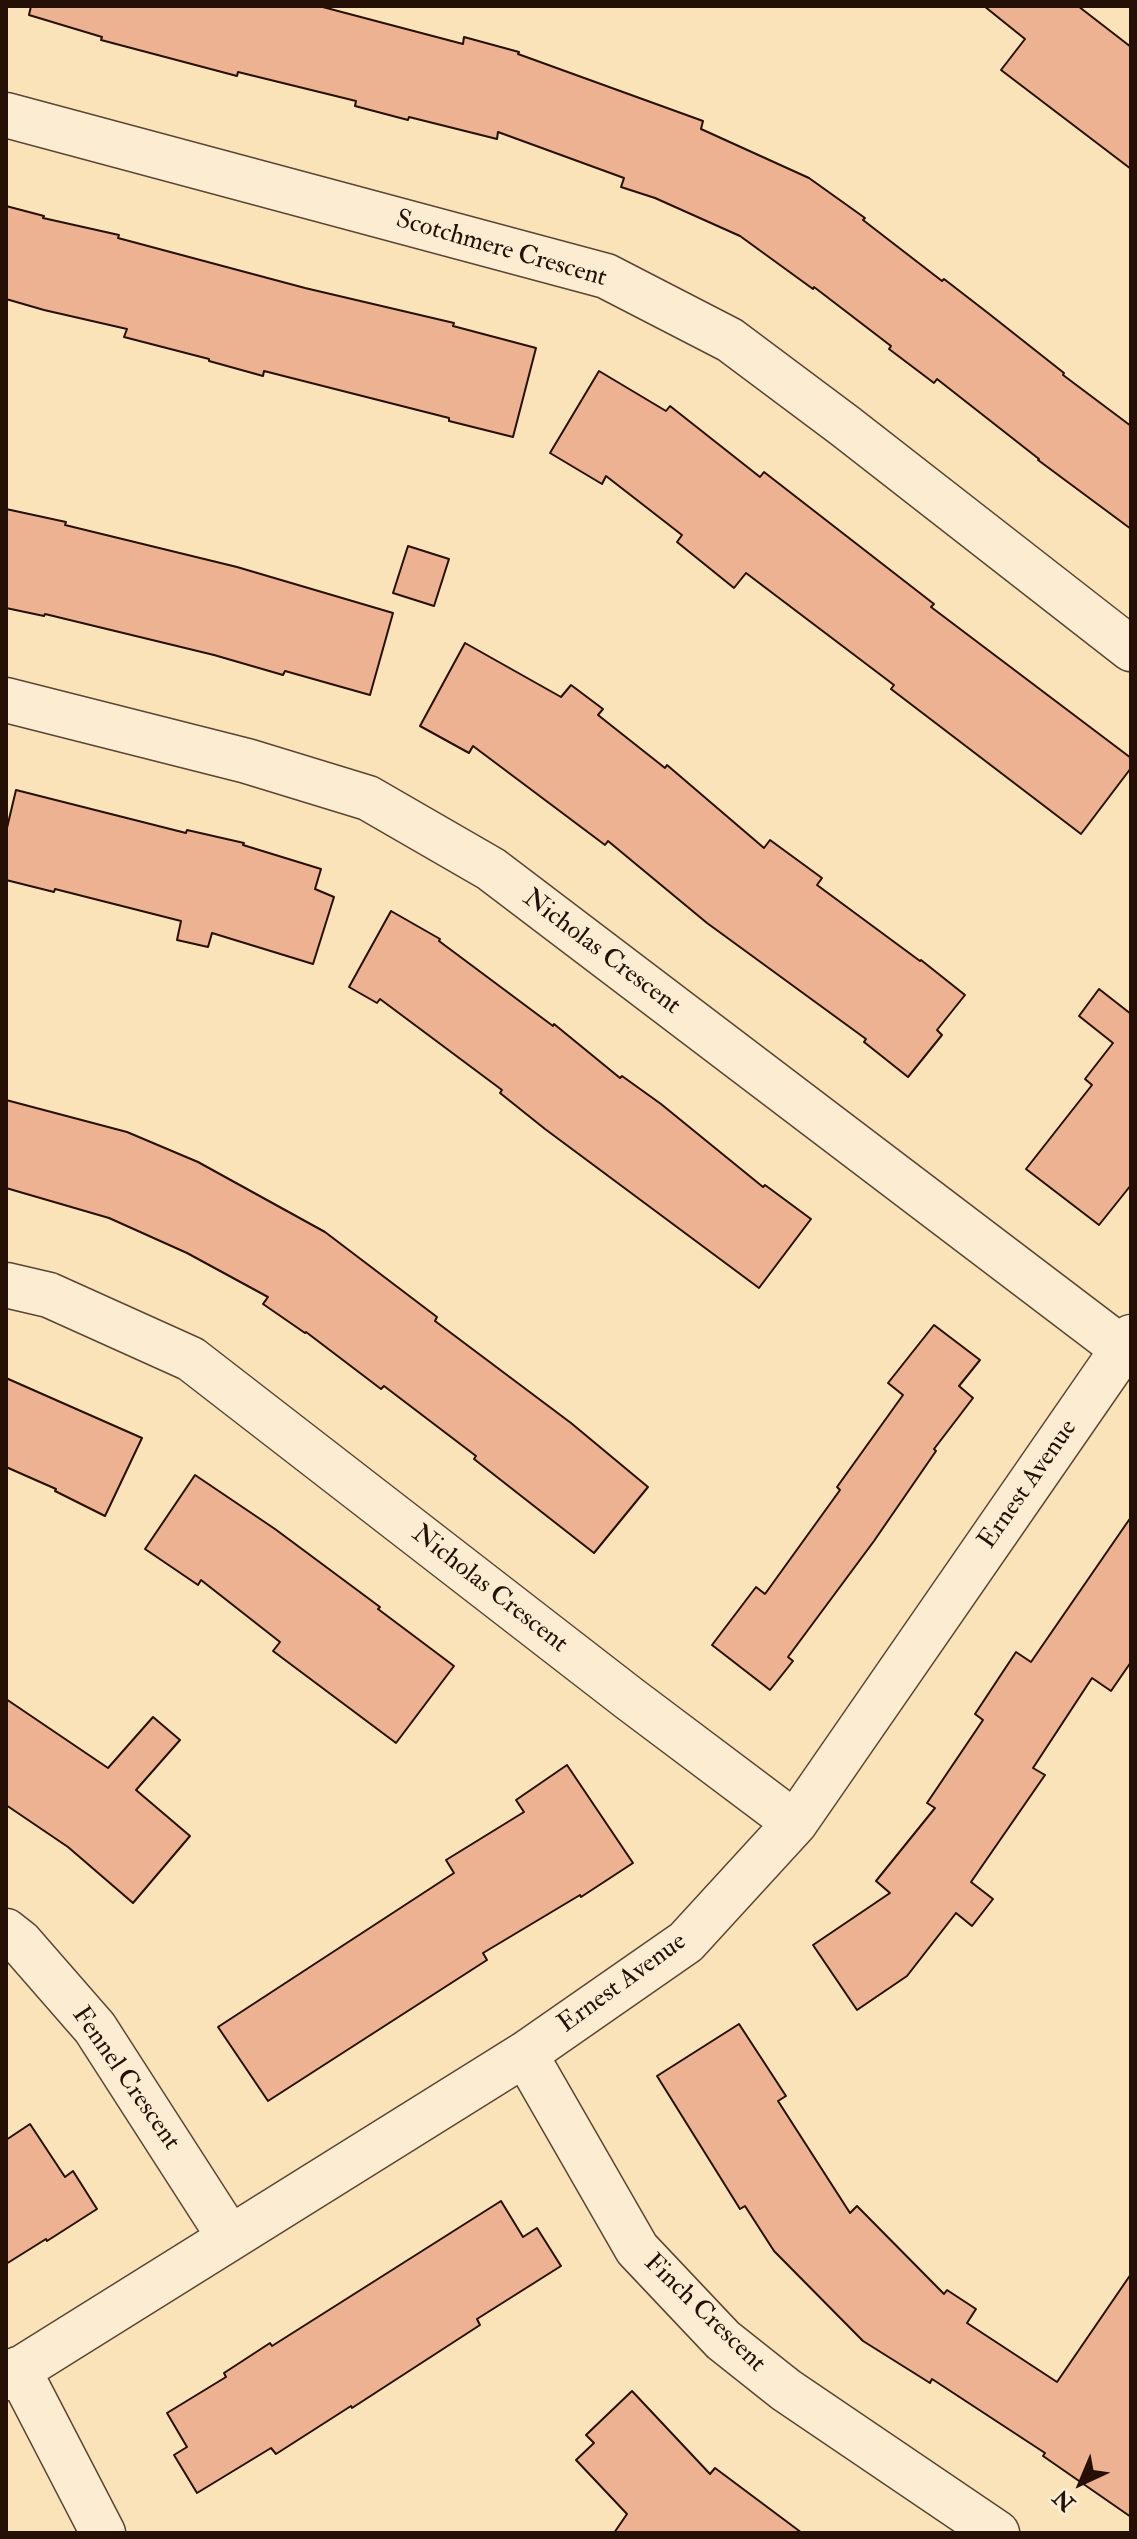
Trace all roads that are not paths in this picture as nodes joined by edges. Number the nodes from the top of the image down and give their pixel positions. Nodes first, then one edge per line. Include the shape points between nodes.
1 (6, 115) edge
2 (1131, 649) edge
3 (6, 700) edge
4 (6, 1285) edge
5 (1127, 1343) edge
6 (795, 1823) junction
7 (6, 1931) edge
8 (525, 2054) junction
9 (230, 2238) junction
10 (12, 2374) edge
11 (103, 2533) edge
12 (997, 2533) edge

1 - 2 street, Scotchmere Crescent via 606,276 730,340
3 - 5 street, Nicholas Crescent via 247,761 368,798 491,869
4 - 6 street, Nicholas Crescent via 49,1295 191,1359
5 - 6 street, Ernest Avenue
6 - 8 street, Ernest Avenue via 686,1942
7 - 9 street, Fennel Crescent via 95,2028
8 - 9 street, Ernest Avenue
8 - 12 street, Finch Crescent via 637,2249 723,2340 786,2390
9 - 10 street, Ernest Avenue
10 - 11 street

